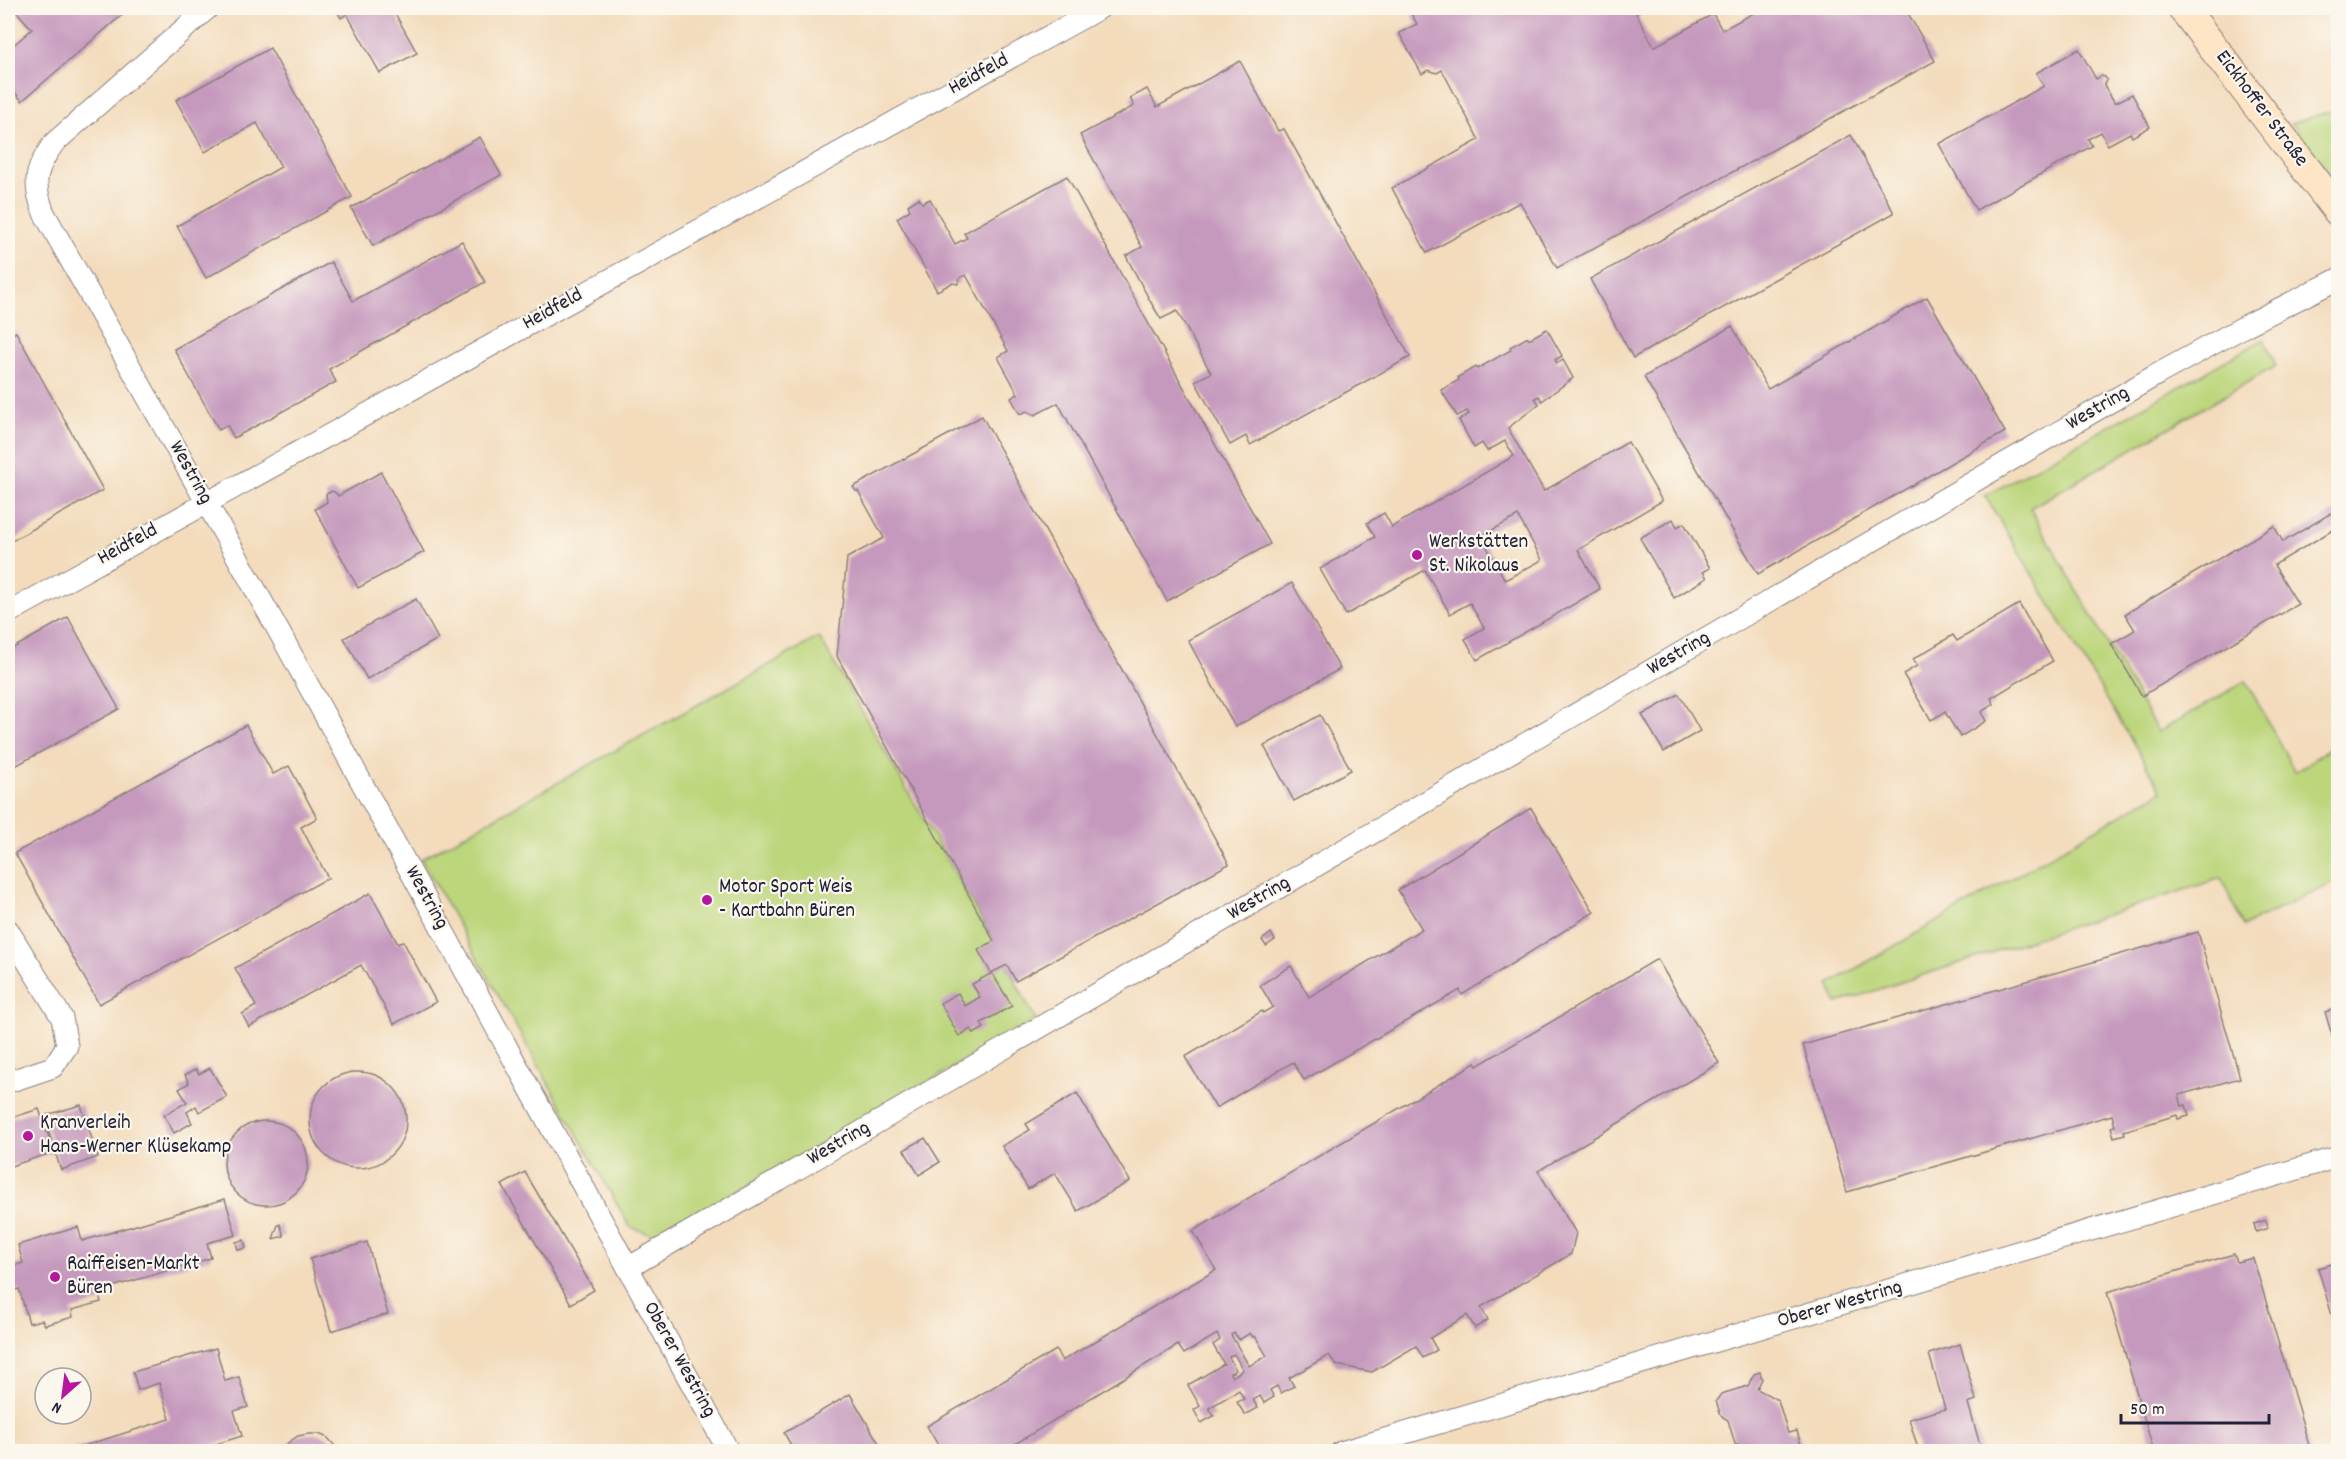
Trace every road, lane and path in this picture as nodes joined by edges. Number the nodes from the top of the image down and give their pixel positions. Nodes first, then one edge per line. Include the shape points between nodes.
1 (208, 8) edge
2 (1100, 8) edge
3 (2183, 8) edge
4 (2338, 211) edge
5 (2338, 279) edge
6 (206, 502) junction
7 (8, 613) edge
8 (8, 930) edge
9 (8, 1082) edge
10 (2338, 1157) edge
11 (628, 1268) junction
12 (729, 1452) edge
13 (1341, 1452) edge

1 - 6 street, Westring via 61,136 36,174 44,213
2 - 6 street, Heidfeld
3 - 4 main road, Eickhoffer Straße
5 - 11 street, Westring via 2158,374
6 - 7 street, Heidfeld
6 - 11 street, Westring
8 - 9 street via 62,1018 68,1046 53,1067
10 - 13 street, Oberer Westring
11 - 12 street, Oberer Westring

